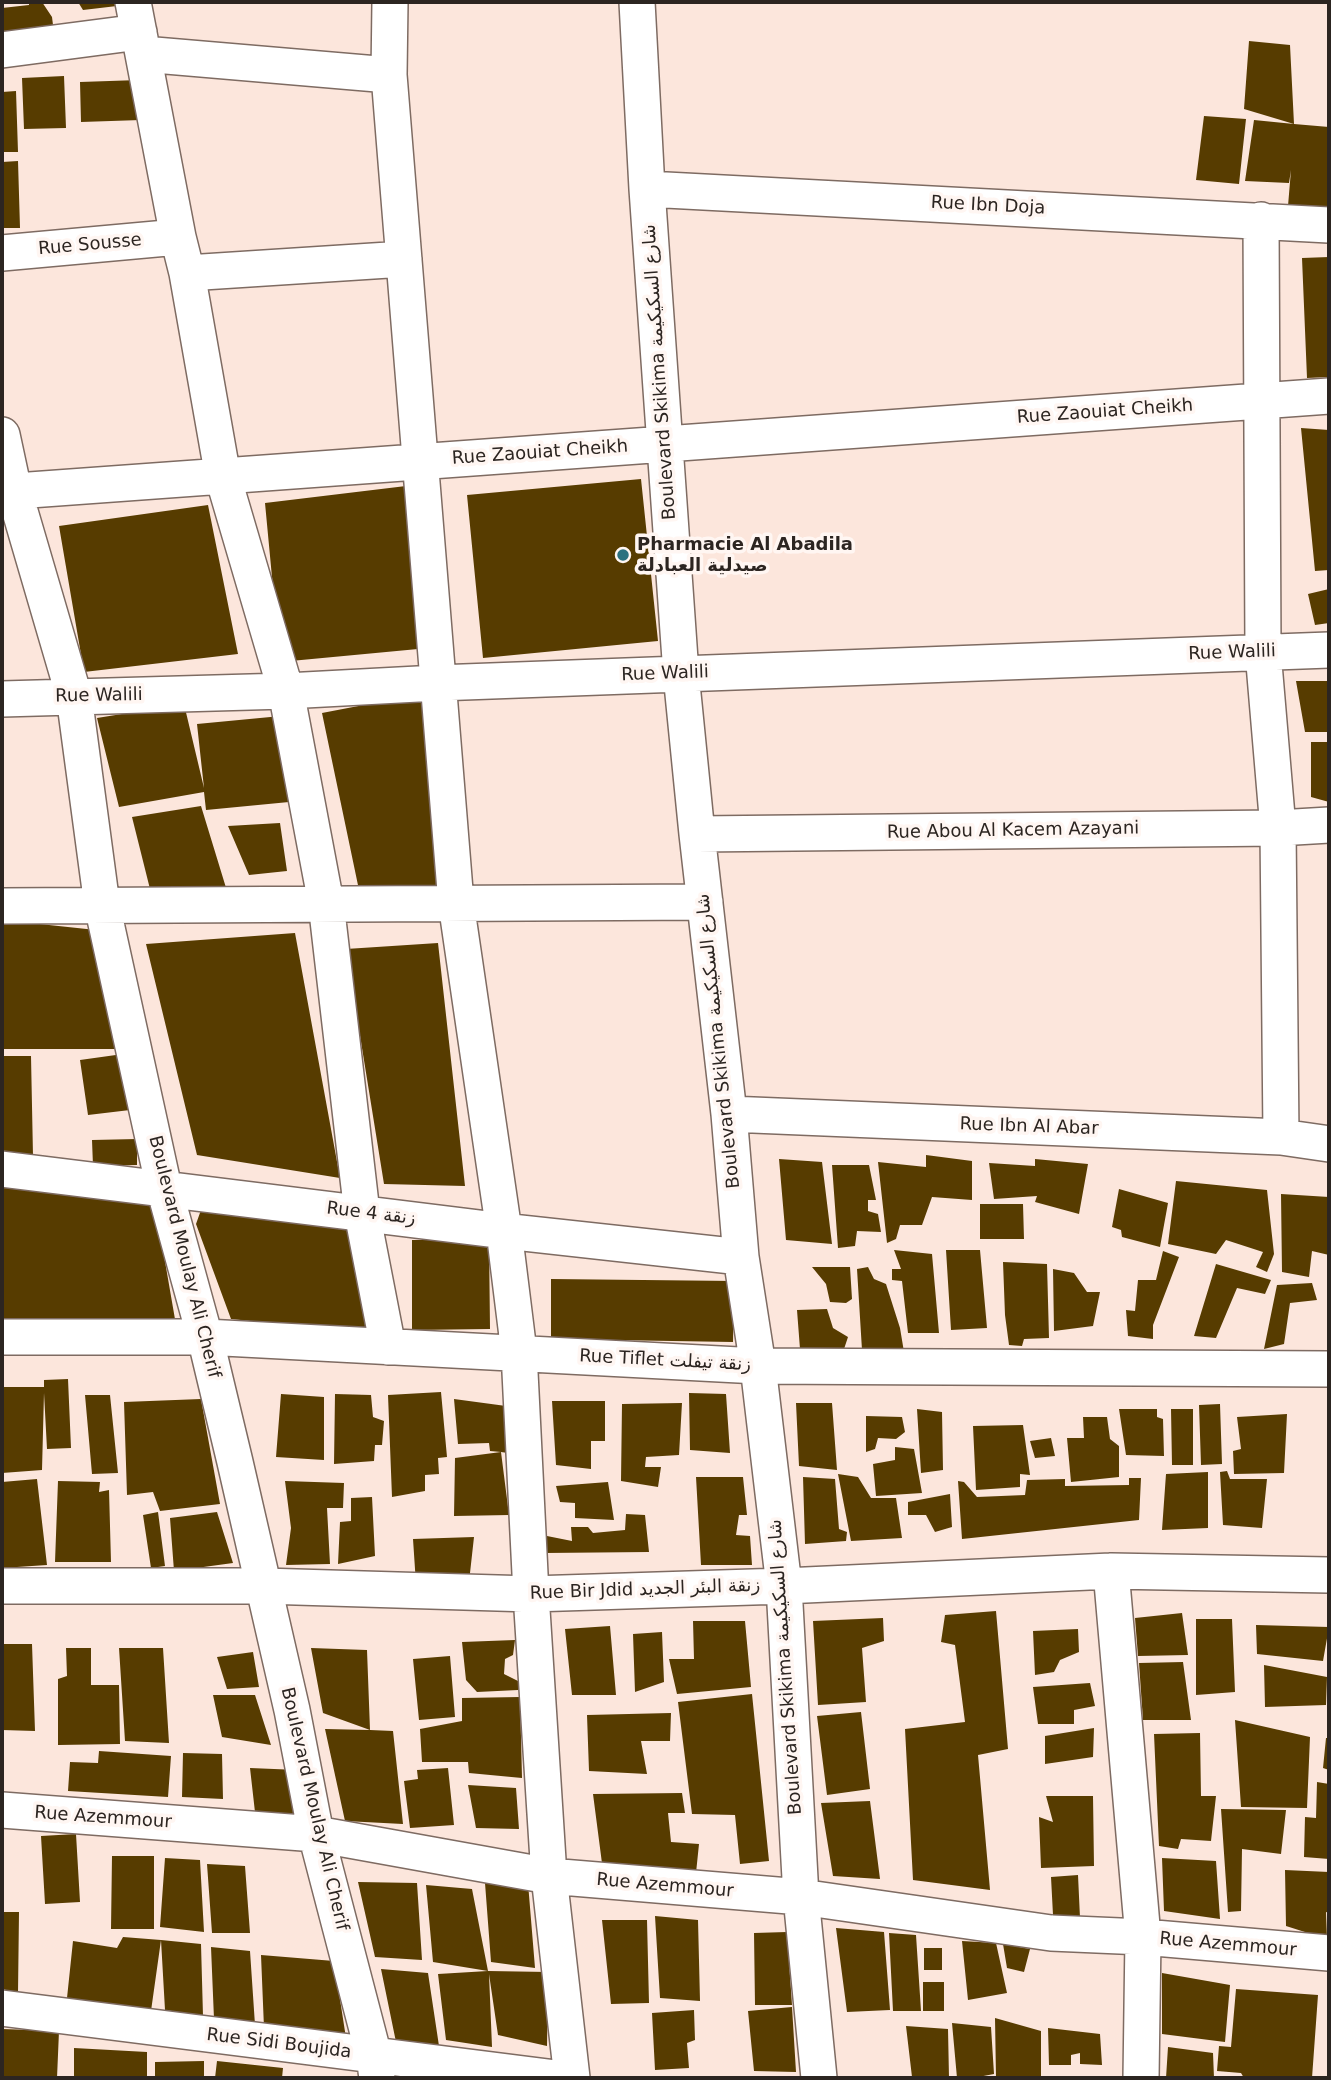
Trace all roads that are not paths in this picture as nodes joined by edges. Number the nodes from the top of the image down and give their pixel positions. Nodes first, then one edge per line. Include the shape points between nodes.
1 (390, 2) edge
2 (637, 2) edge
3 (139, 29) edge
4 (2, 50) edge
5 (389, 75) junction
6 (647, 189) junction
7 (1261, 220) junction
8 (1329, 225) edge
9 (178, 237) junction
10 (2, 253) edge
11 (404, 258) junction
12 (187, 273) junction
13 (1329, 396) edge
14 (1261, 401) junction
15 (2, 435) edge
16 (664, 444) junction
17 (420, 462) junction
18 (223, 477) junction
19 (8, 492) edge
20 (1329, 650) edge
21 (1263, 652) junction
22 (681, 674) junction
23 (437, 683) junction
24 (286, 691) junction
25 (74, 696) junction
26 (2, 699) edge
27 (1329, 825) edge
28 (1278, 828) junction
29 (697, 834) junction
30 (326, 902) junction
31 (705, 902) junction
32 (456, 903) junction
33 (102, 905) junction
34 (2, 906) edge
35 (729, 1114) junction
36 (1281, 1137) junction
37 (1329, 1144) edge
38 (2, 1169) edge
39 (163, 1188) junction
40 (362, 1213) junction
41 (503, 1231) junction
42 (741, 1257) junction
43 (2, 1337) edge
44 (205, 1337) junction
45 (388, 1347) junction
46 (519, 1352) junction
47 (758, 1366) junction
48 (1329, 1369) edge
49 (1111, 1571) junction
50 (1329, 1575) edge
51 (2, 1586) edge
52 (263, 1586) junction
53 (785, 1586) junction
54 (531, 1594) junction
55 (2, 1810) edge
56 (316, 1835) junction
57 (549, 1876) junction
58 (801, 1897) junction
59 (1143, 1937) junction
60 (1329, 1953) edge
61 (2, 2008) edge
62 (375, 2067) edge
63 (556, 2078) edge
64 (572, 2078) edge
65 (819, 2078) edge
66 (1140, 2078) edge

1 - 5 street
2 - 6 street, Boulevard Skikima شارع السكيكيمة
3 - 4 street
3 - 5 street
3 - 9 street
5 - 11 street
6 - 7 street, Rue Ibn Doja
6 - 16 street, Boulevard Skikima شارع السكيكيمة
7 - 8 street, Rue Ibn Doja
7 - 14 street
9 - 10 street, Rue Sousse
9 - 12 street
11 - 12 street
11 - 17 street
12 - 18 street
13 - 14 street, Rue Zaouiat Cheikh
14 - 16 street, Rue Zaouiat Cheikh
14 - 21 street
15 - 19 street, Boulevard Moulay Ali Cherif
16 - 17 street, Rue Zaouiat Cheikh
16 - 22 street, Boulevard Skikima شارع السكيكيمة
17 - 18 street, Rue Zaouiat Cheikh
17 - 23 street
18 - 19 street, Rue Zaouiat Cheikh
18 - 24 street
19 - 25 street, Boulevard Moulay Ali Cherif
20 - 21 street, Rue Walili
21 - 22 street, Rue Walili
21 - 28 street
22 - 23 street, Rue Walili
22 - 29 street, Boulevard Skikima شارع السكيكيمة
23 - 24 street, Rue Walili
23 - 32 street
24 - 25 street, Rue Walili
24 - 30 street
25 - 26 street, Rue Walili
25 - 33 street, Boulevard Moulay Ali Cherif
27 - 28 street, Rue Abou Al Kacem Azayani
28 - 29 street, Rue Abou Al Kacem Azayani
28 - 36 street
29 - 31 street, Boulevard Skikima شارع السكيكيمة
30 - 32 street
30 - 33 street
30 - 40 street
31 - 32 street
31 - 35 street, Boulevard Skikima شارع السكيكيمة
32 - 41 street
33 - 34 street
33 - 39 street, Boulevard Moulay Ali Cherif
35 - 36 street, Rue Ibn Al Abar
35 - 42 street, Boulevard Skikima شارع السكيكيمة
36 - 37 street, Rue Ibn Al Abar
38 - 39 street, Rue 4 زنقة
39 - 40 street, Rue 4 زنقة
39 - 44 street, Boulevard Moulay Ali Cherif
40 - 41 street, Rue 4 زنقة
40 - 45 street
41 - 42 street, Rue 4 زنقة
41 - 46 street
42 - 47 street, Boulevard Skikima شارع السكيكيمة
43 - 44 street, Rue Tiflet زنقة تيفلت
44 - 45 street, Rue Tiflet زنقة تيفلت
44 - 52 street, Boulevard Moulay Ali Cherif
45 - 46 street, Rue Tiflet زنقة تيفلت
46 - 47 street, Rue Tiflet زنقة تيفلت
46 - 54 street
47 - 48 street, Rue Tiflet زنقة تيفلت
47 - 53 street, Boulevard Skikima شارع السكيكيمة
49 - 50 street, Rue Bir Jdid زنقة البئر الجديد
49 - 53 street, Rue Bir Jdid زنقة البئر الجديد
49 - 59 street
51 - 52 street, Rue Bir Jdid زنقة البئر الجديد
52 - 54 street, Rue Bir Jdid زنقة البئر الجديد
52 - 56 street, Boulevard Moulay Ali Cherif
53 - 54 street, Rue Bir Jdid زنقة البئر الجديد
53 - 58 street, Boulevard Skikima شارع السكيكيمة
54 - 57 street
55 - 56 street, Rue Azemmour
56 - 57 street, Rue Azemmour
56 - 62 street, Boulevard Moulay Ali Cherif
57 - 58 street, Rue Azemmour
57 - 64 street
58 - 59 street, Rue Azemmour via 1051,1933
58 - 65 street, Boulevard Skikima شارع السكيكيمة
59 - 60 street, Rue Azemmour
59 - 66 street
61 - 62 street, Rue Sidi Boujida
62 - 63 street, Rue Sidi Boujida

